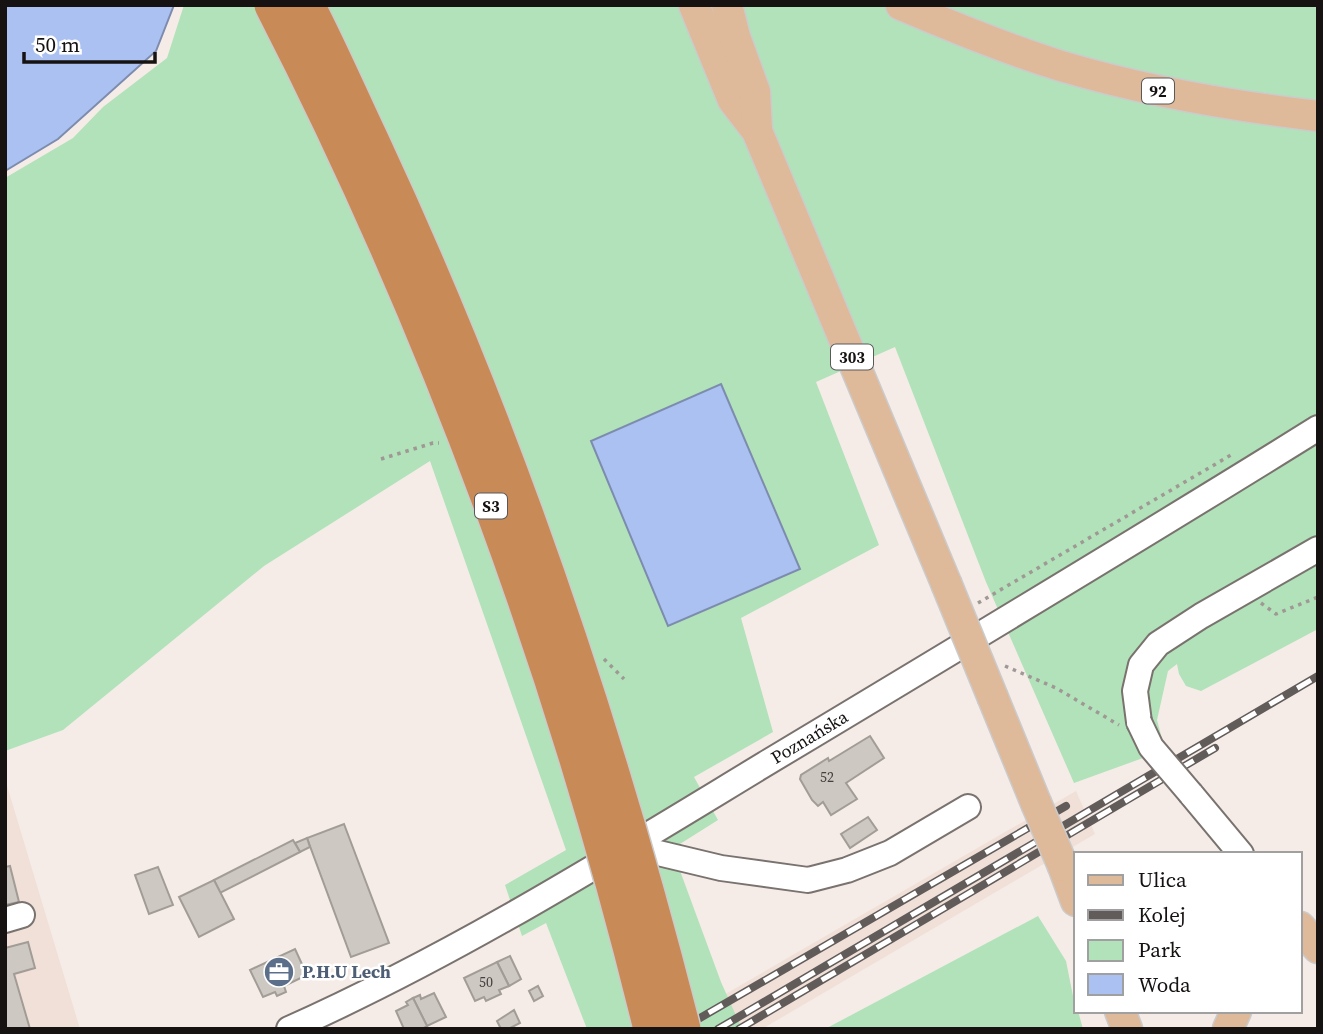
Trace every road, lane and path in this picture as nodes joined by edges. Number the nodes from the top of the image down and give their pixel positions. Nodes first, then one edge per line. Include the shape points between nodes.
1 (272, 5) edge
2 (307, 5) edge
3 (694, 5) edge
4 (901, 5) edge
5 (729, 7) edge
6 (1318, 116) edge
7 (757, 131) junction
8 (1318, 428) edge
9 (1318, 549) edge
10 (1246, 591) junction
11 (1318, 597) edge
12 (968, 807) dead end
13 (629, 846) junction
14 (1239, 852) edge
15 (1074, 896) edge
16 (1302, 929) edge
17 (1318, 948) edge
18 (1235, 1013) edge
19 (289, 1029) edge
20 (651, 1029) edge
21 (683, 1029) edge
22 (1228, 1029) edge

1 - 20 highway, S3, bridge via 401,279 490,504 560,706
2 - 21 highway, S3, bridge via 426,260 520,494 589,696
3 - 7 main road, 303 via 733,100
4 - 6 main road, 92 via 969,34 1105,78 1199,99
5 - 7 main road, 303 via 755,92
7 - 15 main road, 303, bridge
8 - 13 street, Poznańska
9 - 10 street
10 - 11 path via 1276,614
10 - 14 street, bridge via 1158,645 1141,665 1135,691 1139,722 1151,747
12 - 13 street via 890,853 808,880 721,868
13 - 19 street, Poznańska via 445,953
16 - 17 main road
18 - 22 main road

